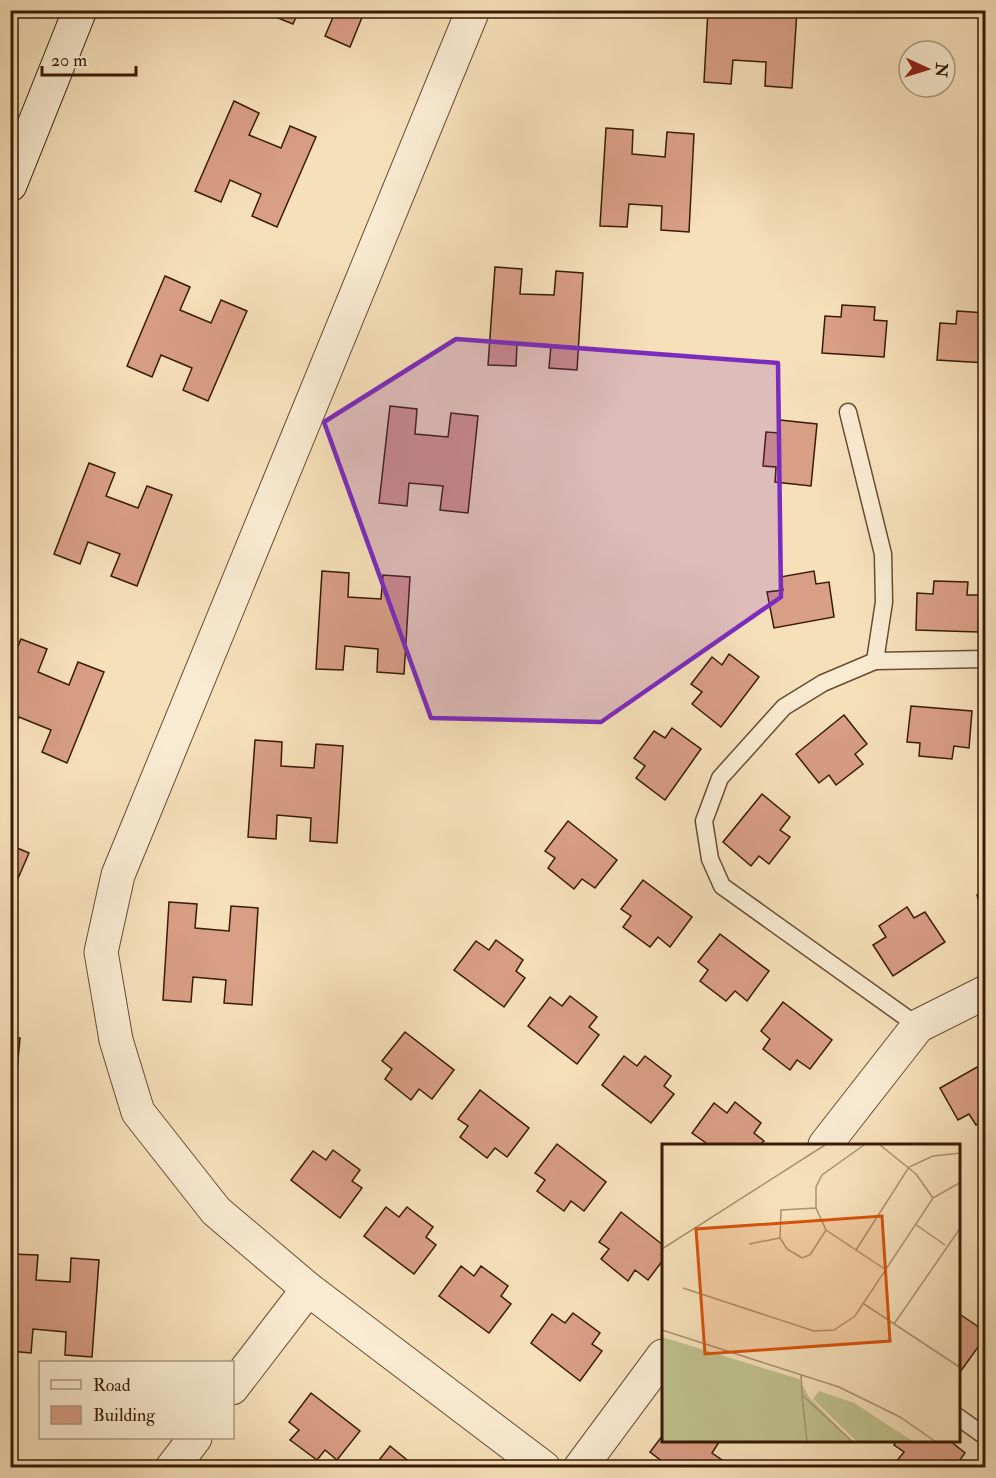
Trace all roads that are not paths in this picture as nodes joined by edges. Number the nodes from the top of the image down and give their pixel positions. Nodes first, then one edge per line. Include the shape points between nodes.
1 (80, 10) edge
2 (473, 10) edge
3 (10, 185) edge
4 (848, 412) dead end
5 (986, 659) edge
6 (875, 661) junction
7 (986, 992) edge
8 (918, 1026) junction
9 (826, 1144) edge
10 (308, 1290) junction
11 (662, 1357) edge
12 (234, 1385) edge
13 (960, 1418) edge
14 (986, 1437) edge
15 (193, 1439) edge
16 (172, 1467) edge
17 (544, 1467) edge
18 (580, 1467) edge

1 - 3 street
2 - 10 street via 118,875 101,952 117,1040 138,1112 216,1211
4 - 6 lane via 883,554 884,602
5 - 6 lane
6 - 8 lane via 823,683 784,707 720,778 704,821 710,859 722,886
7 - 8 street
8 - 9 street
10 - 12 street
10 - 17 street
11 - 18 street
13 - 14 lane
15 - 16 street

